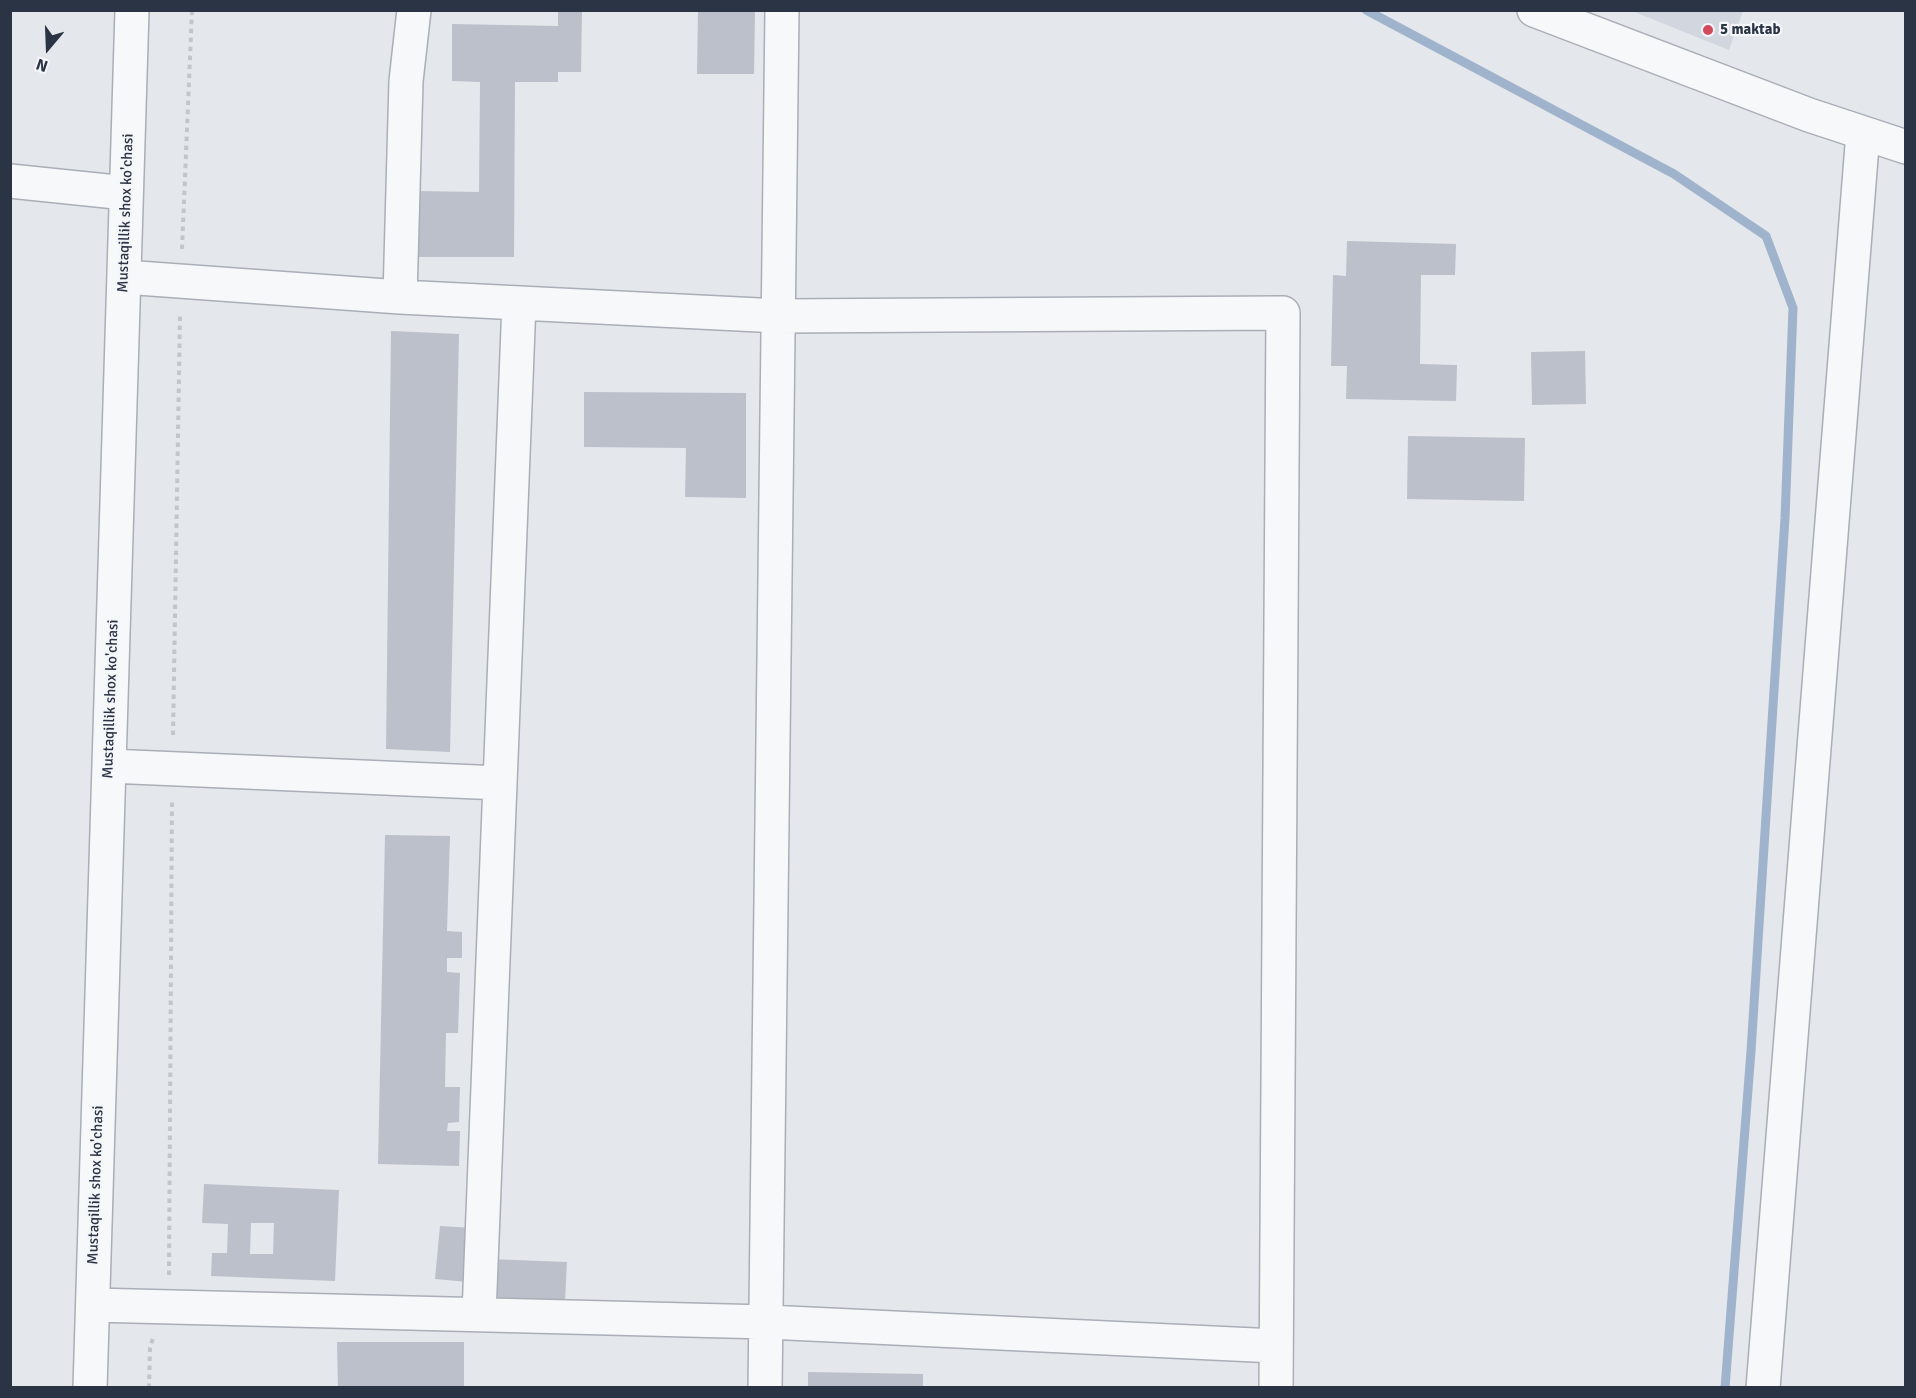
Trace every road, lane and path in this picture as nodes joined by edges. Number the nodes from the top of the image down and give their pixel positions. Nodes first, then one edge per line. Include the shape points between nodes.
1 (132, 10) edge
2 (192, 10) edge
3 (414, 10) edge
4 (782, 10) edge
5 (1534, 10) edge
6 (1863, 133) junction
7 (1905, 147) edge
8 (10, 181) edge
9 (126, 194) junction
10 (123, 277) junction
11 (181, 281) junction
12 (400, 297) junction
13 (519, 303) junction
14 (779, 316) junction
15 (109, 766) junction
16 (173, 768) junction
17 (500, 783) junction
18 (93, 1305) junction
19 (161, 1306) junction
20 (479, 1314) junction
21 (767, 1322) junction
22 (1276, 1346) junction
23 (90, 1388) edge
24 (149, 1388) edge
25 (765, 1388) edge
26 (1276, 1388) edge
27 (1763, 1388) edge

1 - 9 street, Mustaqillik shox ko'chasi
2 - 11 path
3 - 12 street via 406,81
4 - 14 street
5 - 6 street
6 - 7 street
6 - 27 street
8 - 9 street
9 - 10 street, Mustaqillik shox ko'chasi
10 - 11 street
10 - 15 street, Mustaqillik shox ko'chasi
11 - 12 street
11 - 16 path
12 - 13 street
13 - 14 street
13 - 17 street
14 - 21 street
14 - 22 street via 1283,313
15 - 16 street
15 - 18 street, Mustaqillik shox ko'chasi
16 - 17 street
16 - 19 path via 169,1278
17 - 20 street
18 - 19 street
18 - 23 street, Mustaqillik shox ko'chasi
19 - 20 street
19 - 24 path via 150,1348
20 - 21 street
21 - 22 street
21 - 25 street
22 - 26 street

